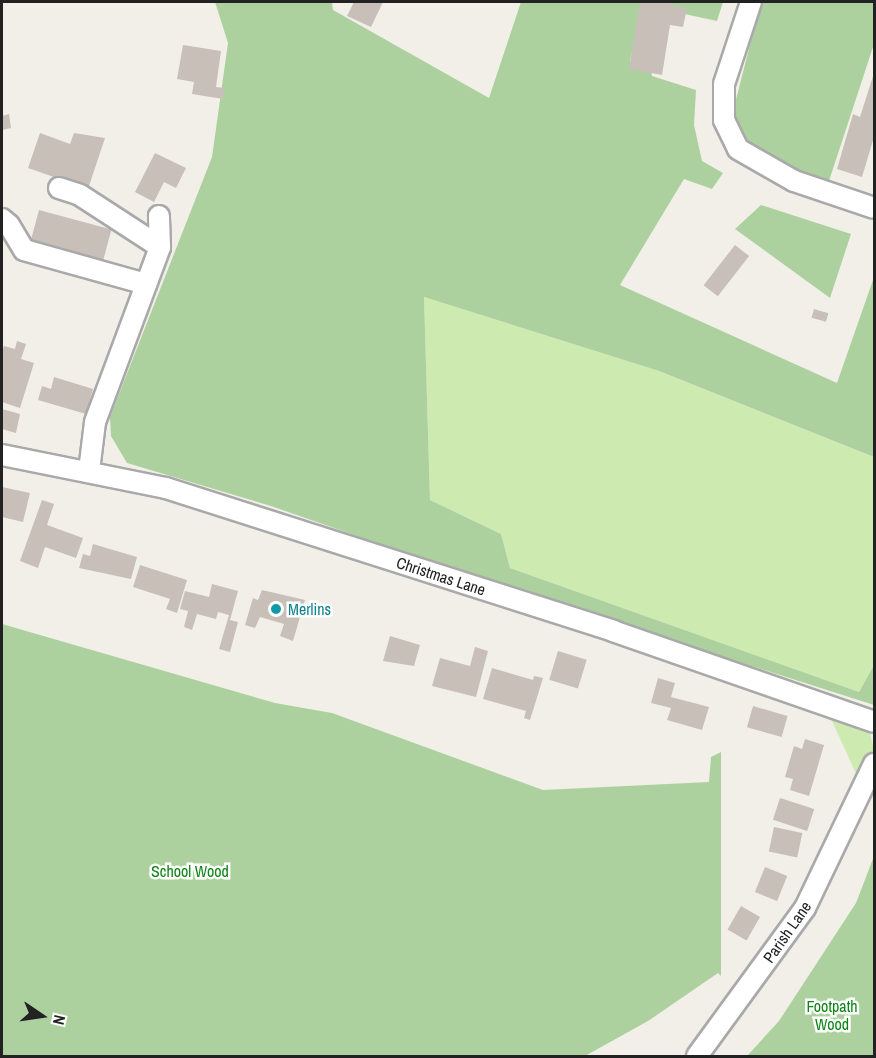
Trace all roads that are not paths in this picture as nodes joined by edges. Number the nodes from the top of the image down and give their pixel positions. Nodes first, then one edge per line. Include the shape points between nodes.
1 (751, 2) edge
2 (59, 188) dead end
3 (874, 206) edge
4 (159, 216) dead end
5 (2, 219) edge
6 (160, 247) junction
7 (146, 284) junction
8 (2, 455) edge
9 (89, 471) junction
10 (874, 722) edge
11 (874, 764) edge
12 (697, 1056) edge

1 - 3 street via 724,84 724,120 738,149 794,181
2 - 6 street via 80,195
4 - 6 street
5 - 7 street via 24,250
6 - 7 street
7 - 9 street via 95,422
8 - 9 street, Christmas Lane
9 - 10 street, Christmas Lane via 165,488 614,631
11 - 12 street, Parish Lane via 805,908

